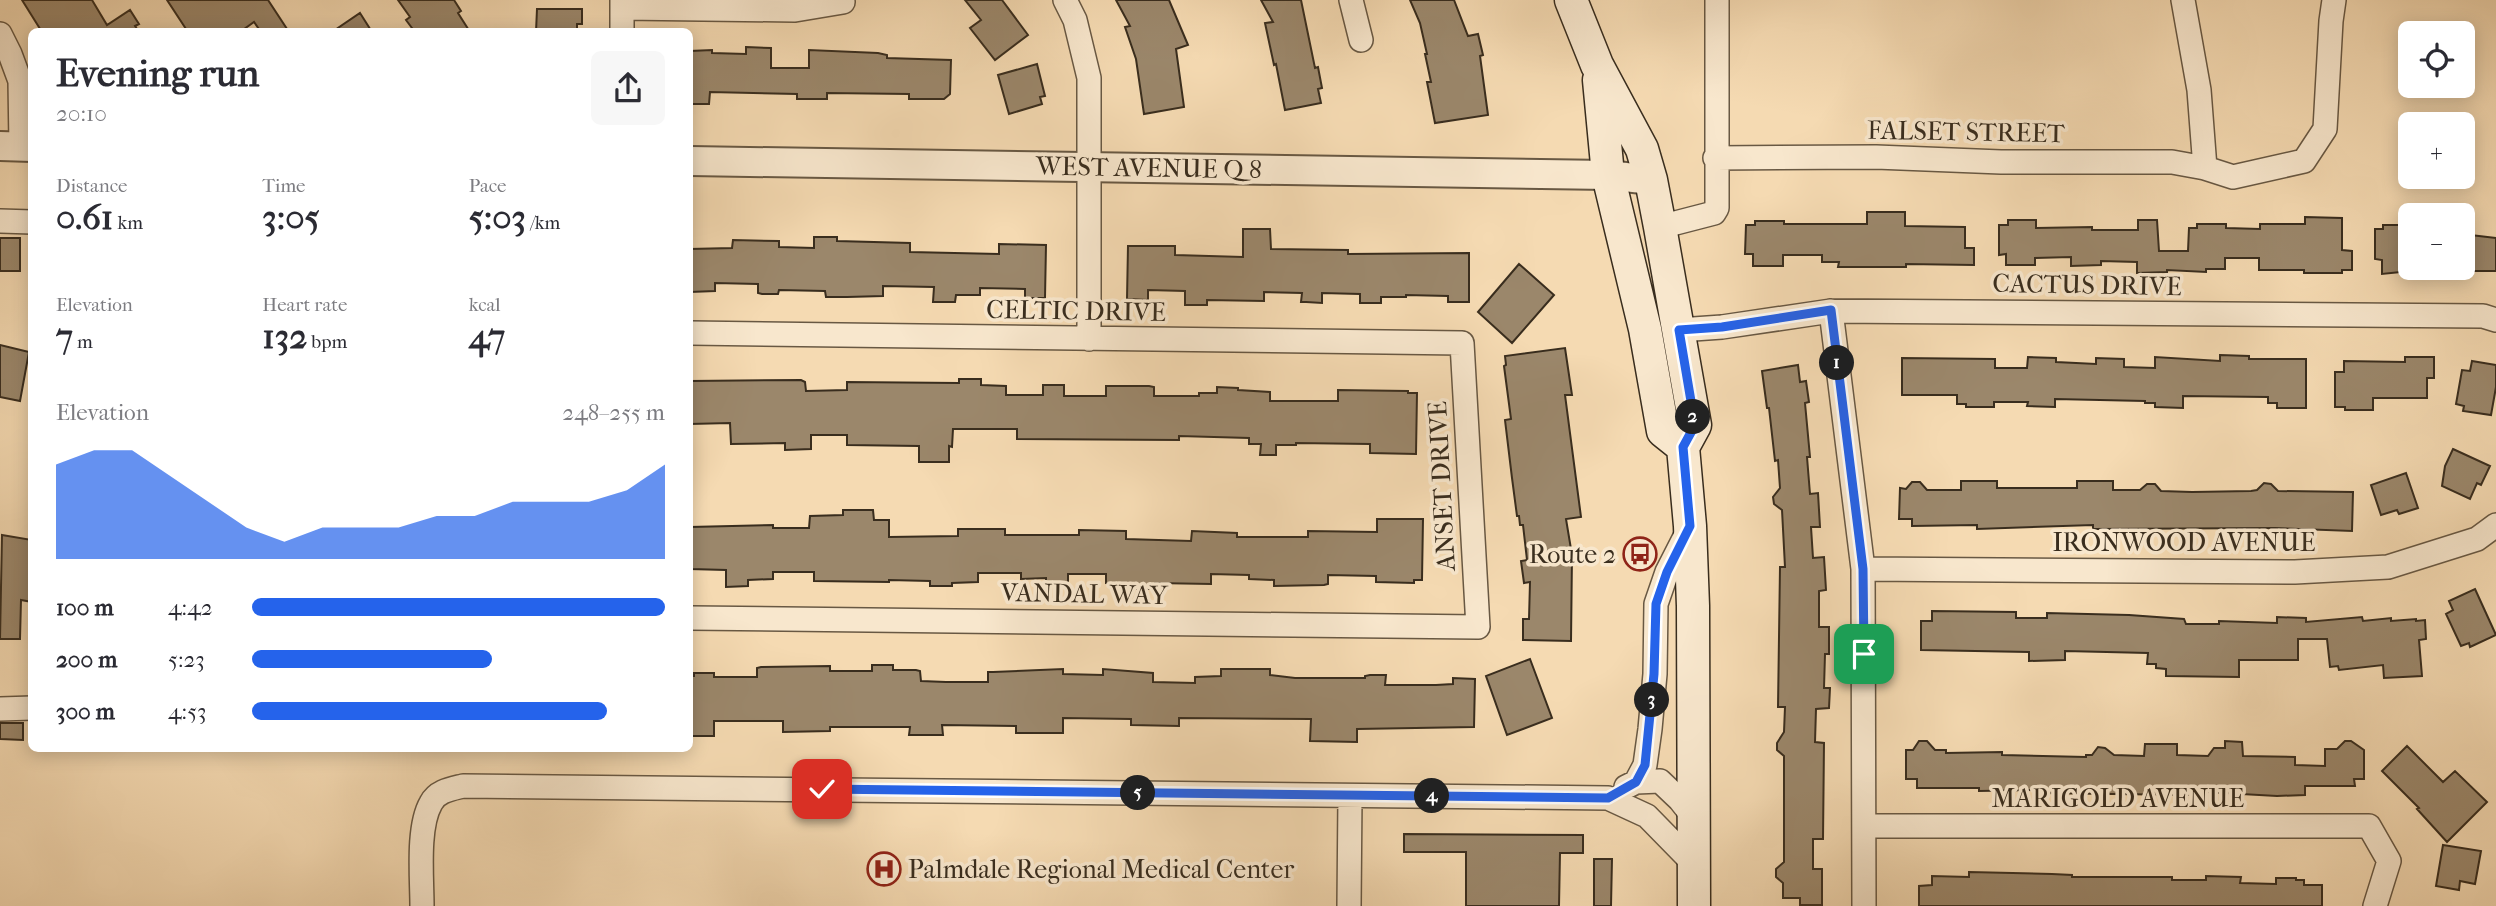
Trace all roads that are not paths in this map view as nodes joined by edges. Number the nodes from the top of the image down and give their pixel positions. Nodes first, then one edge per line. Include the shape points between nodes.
1 (1065, 0) edge
2 (1350, 0) edge
3 (1571, 0) edge
4 (1717, 0) edge
5 (2183, 0) edge
6 (2334, 0) edge
7 (843, 2) dead end
8 (622, 4) edge
9 (622, 28) edge
10 (0, 34) edge
11 (1361, 40) dead end
12 (1597, 65) junction
13 (17, 146) edge
14 (1716, 159) junction
15 (693, 161) edge
16 (1088, 167) junction
17 (2205, 168) junction
18 (1608, 175) junction
19 (1651, 180) junction
20 (0, 222) edge
21 (28, 222) edge
22 (1660, 226) junction
23 (1831, 310) junction
24 (2496, 320) edge
25 (1679, 330) junction
26 (693, 333) edge
27 (1089, 339) junction
28 (1462, 343) joint
29 (1683, 447) junction
30 (2496, 525) edge
31 (1690, 526) junction
32 (1863, 569) junction
33 (693, 618) edge
34 (1478, 626) joint
35 (28, 708) edge
36 (0, 709) edge
37 (1636, 782) junction
38 (1350, 796) junction
39 (1608, 798) junction
40 (1695, 819) junction
41 (1866, 826) junction
42 (1694, 864) junction
43 (422, 906) edge
44 (1349, 906) edge
45 (1694, 906) edge
46 (1864, 906) edge
47 (2375, 906) edge

1 - 16 street via 1075,20 1089,78
2 - 11 street
3 - 12 main road
4 - 14 street
5 - 17 street via 2199,90
6 - 17 street, FALSET STREET via 2325,129 2304,161 2233,177
7 - 8 street via 795,10
8 - 9 street
10 - 13 street via 20,81
12 - 18 main road
12 - 19 main road via 1642,149
14 - 17 street, FALSET STREET via 2172,162
14 - 22 street via 1714,214
15 - 16 street, WEST AVENUE Q 8
16 - 18 street, WEST AVENUE Q 8
16 - 27 street
18 - 19 street, WEST AVENUE Q 8
18 - 29 main road via 1646,329 1662,431
19 - 22 main road
20 - 21 street
22 - 25 main road
23 - 24 street, CACTUS DRIVE via 2483,316
23 - 25 street, CACTUS DRIVE
23 - 32 street
25 - 29 main road via 1695,425
26 - 27 street, CELTIC DRIVE
27 - 28 street, CELTIC DRIVE
28 - 34 street, ANSET DRIVE
29 - 31 main road
30 - 32 street, IRONWOOD AVENUE via 2477,539 2388,567 2295,572
31 - 37 street via 1656,604 1650,729 1645,765
31 - 40 main road
32 - 41 street
33 - 34 street, VANDAL WAY
35 - 36 street
37 - 39 street
37 - 40 street via 1660,781
38 - 39 street
38 - 43 street via 463,786 443,791 431,802 423,824
38 - 44 street
39 - 42 street via 1647,816
40 - 42 main road
41 - 46 street
41 - 47 street, MARIGOLD AVENUE via 2369,826 2389,861
42 - 45 main road

